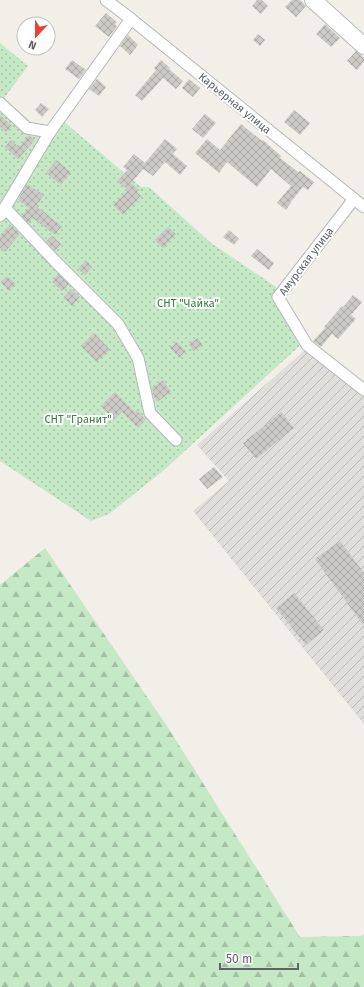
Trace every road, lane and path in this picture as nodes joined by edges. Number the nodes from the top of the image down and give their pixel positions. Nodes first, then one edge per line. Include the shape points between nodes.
1 (106, 0) edge
2 (313, 0) edge
3 (131, 19) junction
4 (364, 46) edge
5 (0, 103) edge
6 (50, 132) junction
7 (354, 199) junction
8 (364, 207) edge
9 (3, 212) edge
10 (364, 390) edge
11 (176, 440) dead end

1 - 3 street, Карьерная улица
2 - 4 street
3 - 6 street
3 - 7 street, Карьерная улица
5 - 6 street via 27,128
6 - 9 street
7 - 8 street, Карьерная улица
7 - 10 street, Амурская улица via 278,297 307,345
9 - 11 street via 118,324 138,358 150,413

